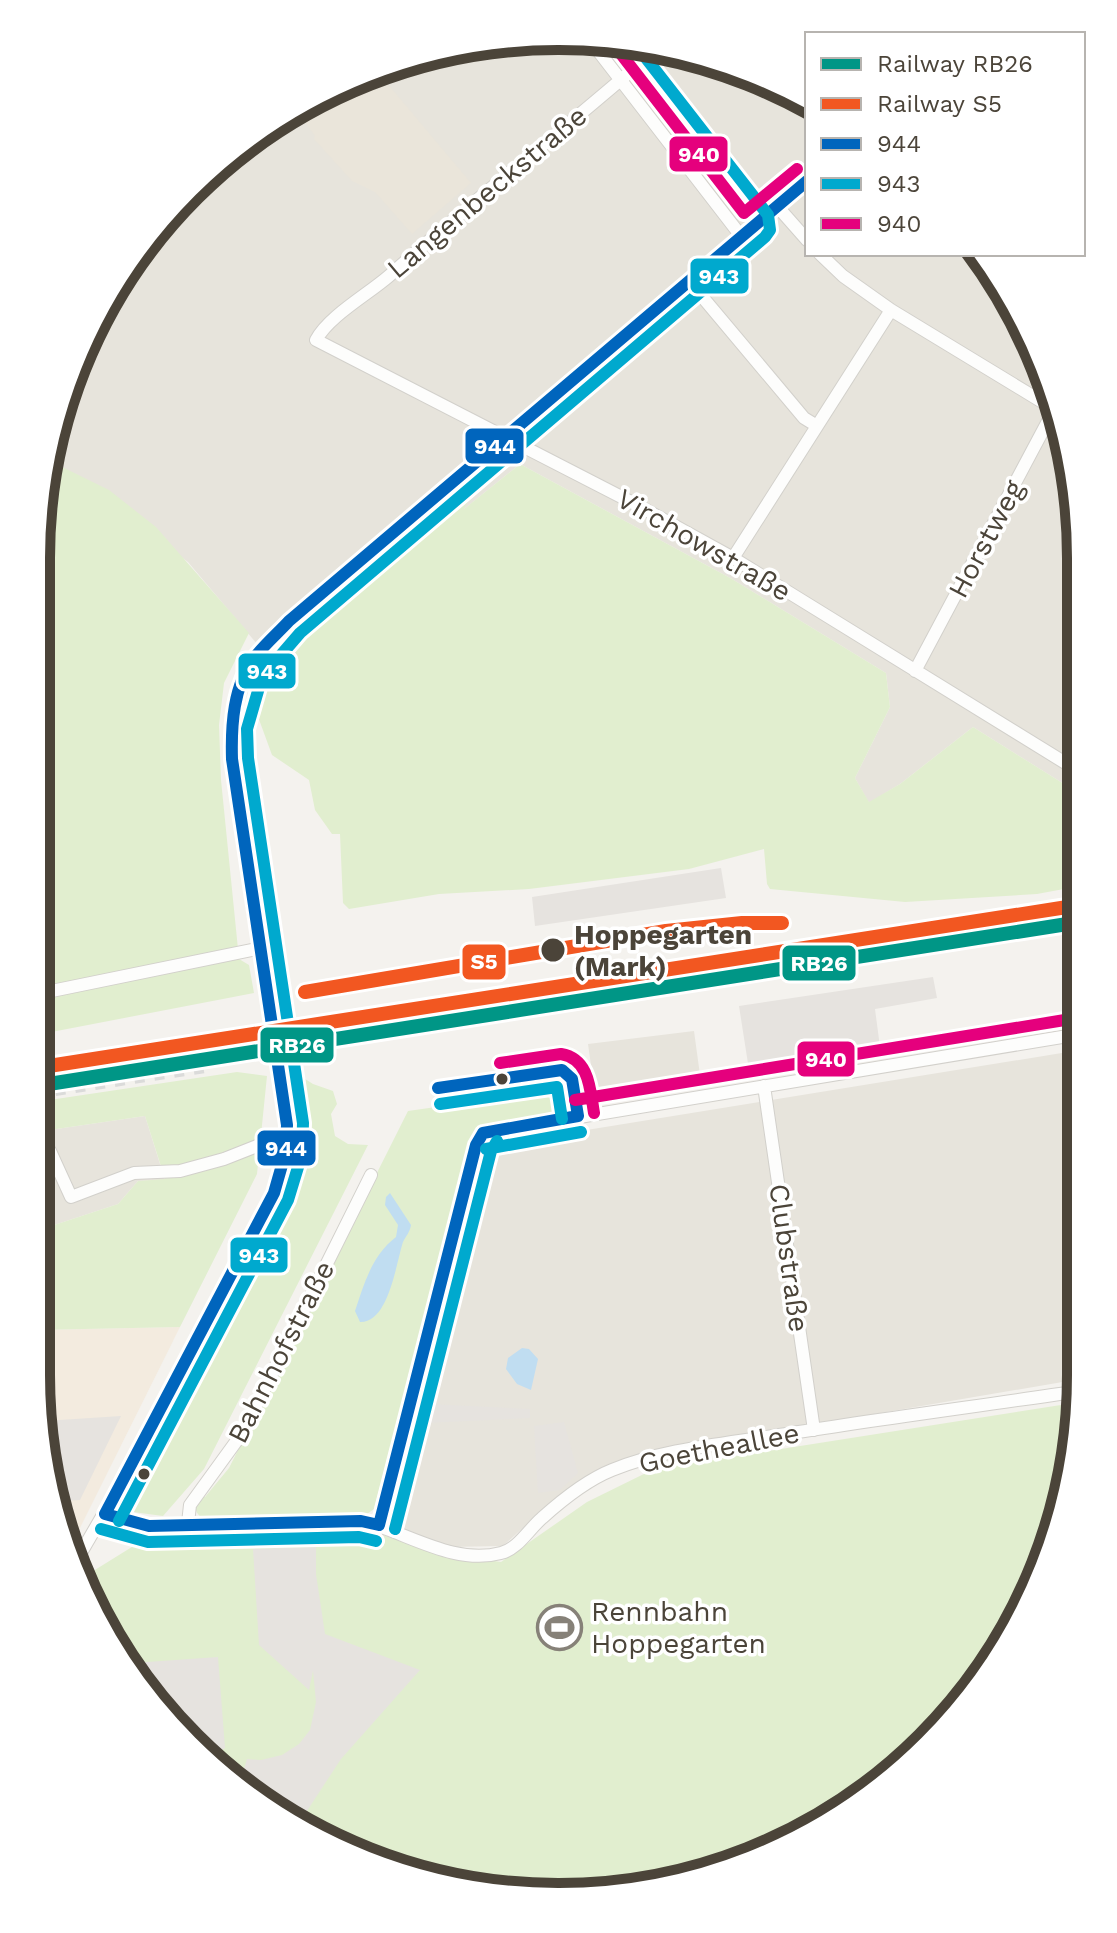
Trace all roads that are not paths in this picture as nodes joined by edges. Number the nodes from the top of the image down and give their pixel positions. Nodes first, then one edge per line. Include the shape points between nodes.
1 (599, 52) edge
2 (623, 54) edge
3 (646, 58) edge
4 (634, 68) junction
5 (620, 80) junction
6 (805, 183) edge
7 (777, 206) junction
8 (755, 225) junction
9 (741, 236) junction
10 (805, 238) edge
11 (822, 256) edge
12 (689, 281) junction
13 (891, 310) junction
14 (316, 340) joint
15 (1041, 399) edge
16 (1048, 420) edge
17 (817, 426) junction
18 (504, 438) junction
19 (733, 558) junction
20 (915, 671) junction
21 (1067, 764) edge
22 (261, 948) junction
23 (50, 991) edge
24 (1067, 1036) edge
25 (764, 1086) junction
26 (286, 1142) junction
27 (50, 1151) edge
28 (371, 1175) dead end
29 (1066, 1393) edge
30 (814, 1430) junction
31 (105, 1514) junction
32 (188, 1523) junction
33 (379, 1525) junction
34 (82, 1551) edge

1 - 5 street
2 - 4 street
3 - 4 street, Langenbeckstraße
4 - 5 street, Langenbeckstraße
4 - 8 street
5 - 9 street
5 - 14 street, Langenbeckstraße via 434,233
6 - 7 street
7 - 8 street
7 - 10 street
8 - 9 street
9 - 12 street
11 - 13 street
12 - 17 street via 804,418
12 - 18 street
13 - 15 street
13 - 17 street
14 - 18 street, Virchowstraße
16 - 20 street, Horstweg
17 - 19 street
18 - 19 street, Virchowstraße
18 - 22 street via 289,621 247,670 235,709 232,745
19 - 20 street, Virchowstraße
20 - 21 street, Virchowstraße
22 - 23 street
22 - 26 street via 284,1090
24 - 25 street
25 - 30 street, Clubstraße
25 - 33 street via 483,1133
26 - 27 street via 262,1144 180,1171 134,1173 71,1197
26 - 31 street via 274,1193
28 - 32 street, Bahnhofstraße via 243,1432 190,1505
29 - 30 street, Goetheallee
30 - 33 street, Goetheallee via 652,1457 610,1471 501,1553 441,1550
31 - 32 street, Goetheallee via 149,1526
31 - 34 street
32 - 33 street, Goetheallee

